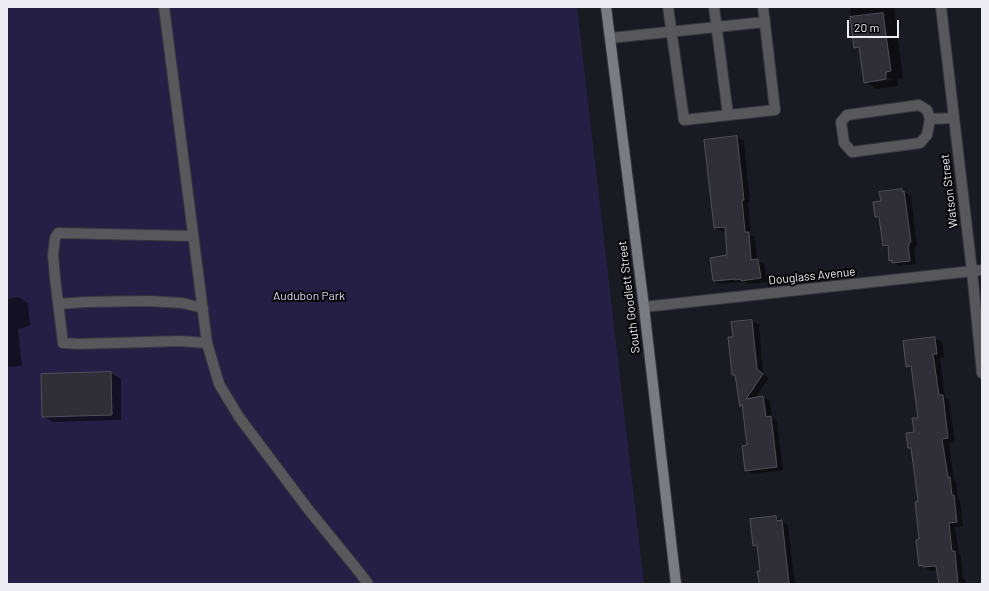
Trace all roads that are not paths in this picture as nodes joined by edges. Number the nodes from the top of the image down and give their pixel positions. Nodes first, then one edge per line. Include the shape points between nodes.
1 (164, 7) edge
2 (606, 7) edge
3 (668, 7) edge
4 (714, 7) edge
5 (763, 7) edge
6 (941, 7) edge
7 (765, 22) junction
8 (717, 27) junction
9 (672, 32) junction
10 (610, 38) junction
11 (728, 115) junction
12 (954, 118) junction
13 (930, 119) junction
14 (193, 236) junction
15 (977, 270) edge
16 (58, 304) junction
17 (644, 307) junction
18 (203, 308) junction
19 (207, 343) junction
20 (982, 373) edge
21 (368, 584) edge
22 (676, 584) edge

1 - 14 street
2 - 10 main road, South Goodlett Street
3 - 9 street
4 - 8 street
5 - 7 street
6 - 12 street, Watson Street
7 - 8 street
7 - 11 street via 775,110
8 - 9 street
8 - 11 street
9 - 10 street
9 - 11 street via 684,120
10 - 17 main road, South Goodlett Street
12 - 13 street
12 - 15 street, Watson Street
13 - 13 street via 927,110 919,105 847,115 841,122 844,143 852,152 920,143 928,135
14 - 16 street via 58,233 53,255
14 - 18 street
15 - 17 street, Douglass Avenue
15 - 20 street, Watson Street
16 - 18 street via 149,300
16 - 19 street via 63,343
17 - 22 main road, South Goodlett Street
18 - 19 street
19 - 21 street via 218,384 239,417

